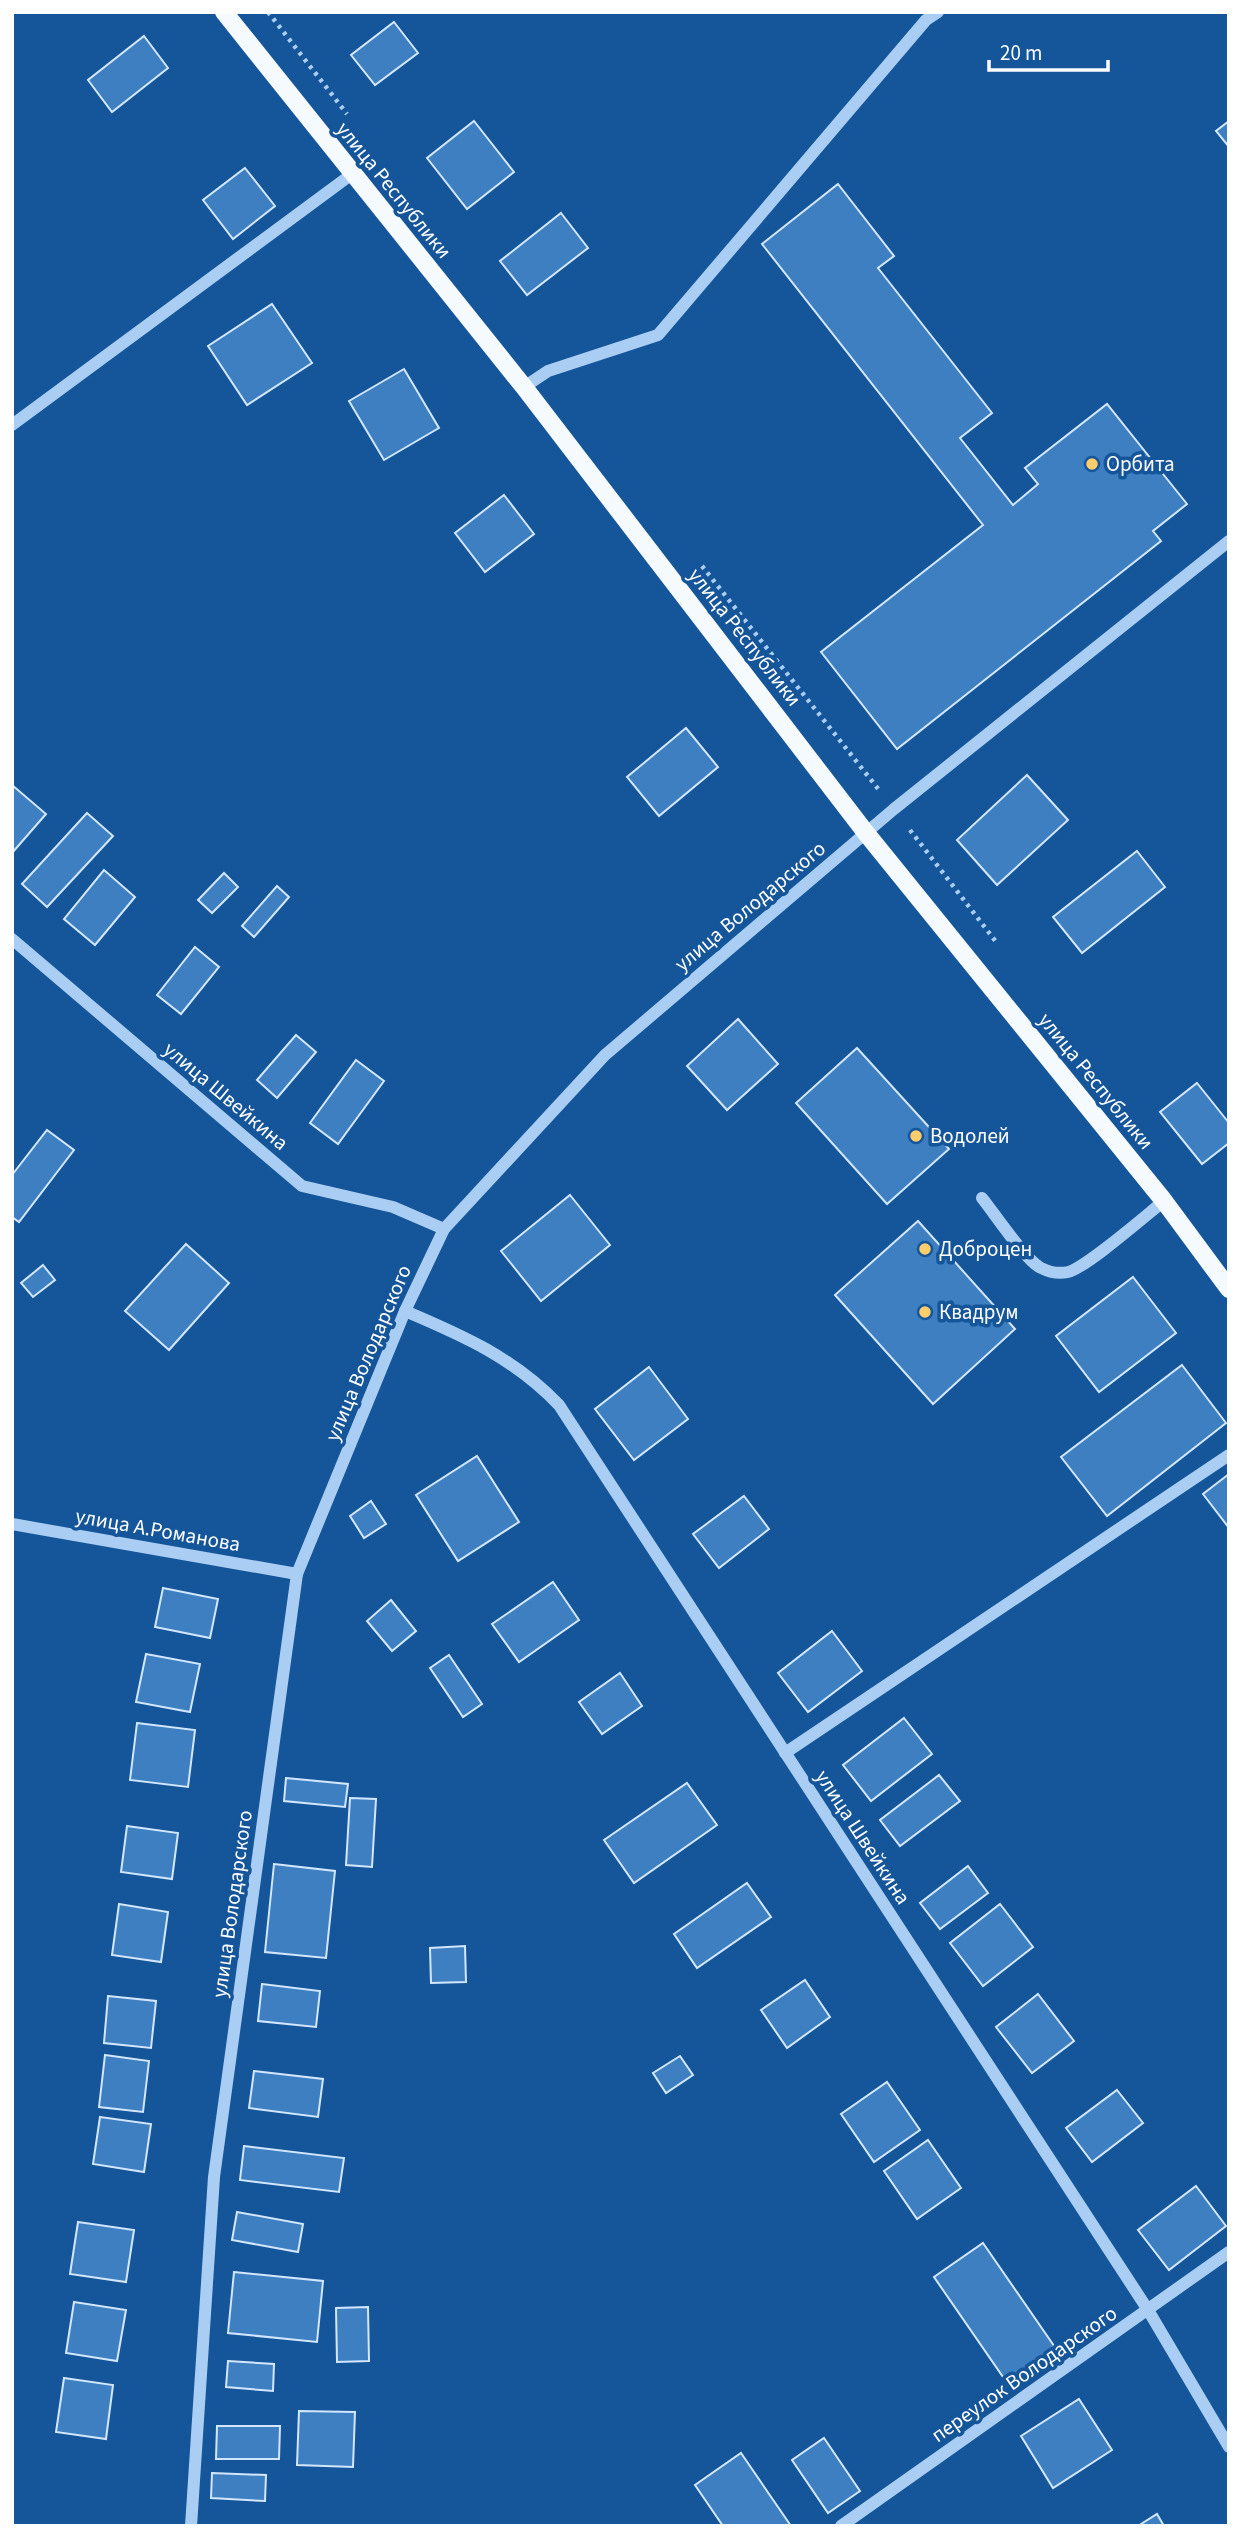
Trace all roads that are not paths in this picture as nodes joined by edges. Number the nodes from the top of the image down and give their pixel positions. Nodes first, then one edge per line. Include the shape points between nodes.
1 (224, 12) edge
2 (938, 12) edge
3 (352, 174) junction
4 (524, 387) junction
5 (12, 425) edge
6 (1229, 541) edge
7 (866, 833) junction
8 (12, 939) edge
9 (982, 1198) dead end
10 (1164, 1201) junction
11 (444, 1229) junction
12 (1229, 1289) edge
13 (405, 1311) junction
14 (1229, 1455) edge
15 (12, 1524) edge
16 (298, 1574) junction
17 (785, 1753) junction
18 (1229, 2252) edge
19 (1148, 2310) junction
20 (1229, 2447) edge
21 (191, 2526) edge
22 (841, 2526) edge

1 - 3 main road, улица Республики
2 - 4 street via 926,20 658,335 548,371
3 - 4 main road, улица Республики
3 - 5 street
4 - 7 main road, улица Республики
6 - 7 street, улица Володарского
7 - 10 main road, улица Республики
7 - 11 street, улица Володарского via 605,1055
8 - 11 street, улица Швейкина via 302,1186 393,1207
9 - 10 street via 1030,1258 1055,1273 1069,1272 1084,1263
10 - 12 main road, улица Республики
11 - 13 street, улица Володарского
13 - 16 street, улица Володарского
13 - 17 street, улица Швейкина via 494,1353 538,1383 559,1405
14 - 17 street
15 - 16 street, улица А.Романова
16 - 21 street, улица Володарского via 214,2176
17 - 19 street, улица Швейкина
18 - 19 street, переулок Володарского
19 - 20 street, улица Швейкина
19 - 22 street, переулок Володарского

